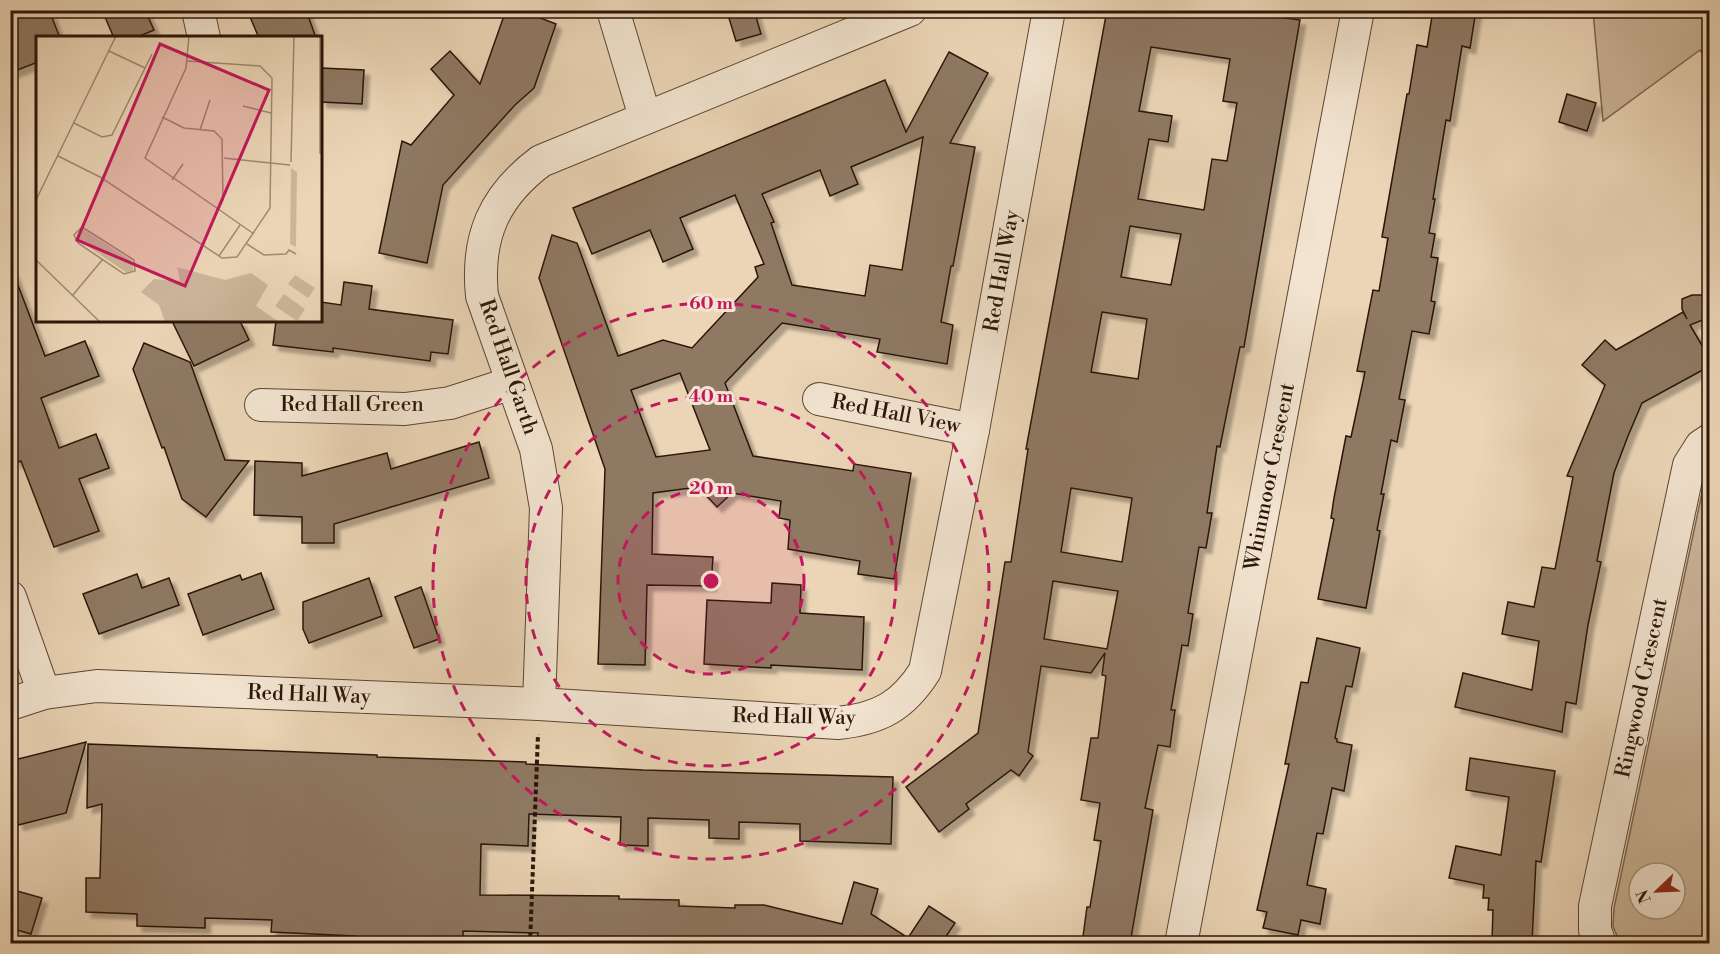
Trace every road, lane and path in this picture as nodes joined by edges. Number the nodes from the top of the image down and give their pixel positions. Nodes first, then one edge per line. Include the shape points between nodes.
1 (198, 10) edge
2 (613, 10) edge
3 (910, 10) edge
4 (1049, 10) edge
5 (1358, 10) edge
6 (204, 36) edge
7 (645, 117) junction
8 (512, 383) junction
9 (819, 399) dead end
10 (261, 405) dead end
11 (973, 430) junction
12 (1710, 440) edge
13 (10, 597) edge
14 (44, 693) junction
15 (10, 704) edge
16 (539, 704) junction
17 (530, 944) edge
18 (1181, 944) edge
19 (1600, 944) edge

1 - 6 street
2 - 7 street
3 - 7 street, Red Hall Garth
4 - 11 street, Red Hall Way
5 - 18 street, Whinmoor Crescent
7 - 8 street, Red Hall Garth via 542,161 524,174 496,209 481,251 482,296
8 - 10 street, Red Hall Green via 450,403 405,410
8 - 16 street, Red Hall Garth via 536,449 546,508
9 - 11 street, Red Hall View
11 - 16 street, Red Hall Way via 925,671 914,689 898,703 859,721 838,723
12 - 19 street, Ringwood Crescent via 1701,446 1689,465 1595,906 1595,930
13 - 14 street
14 - 15 street, Red Hall Way
14 - 16 street, Red Hall Way via 97,686
16 - 17 path

